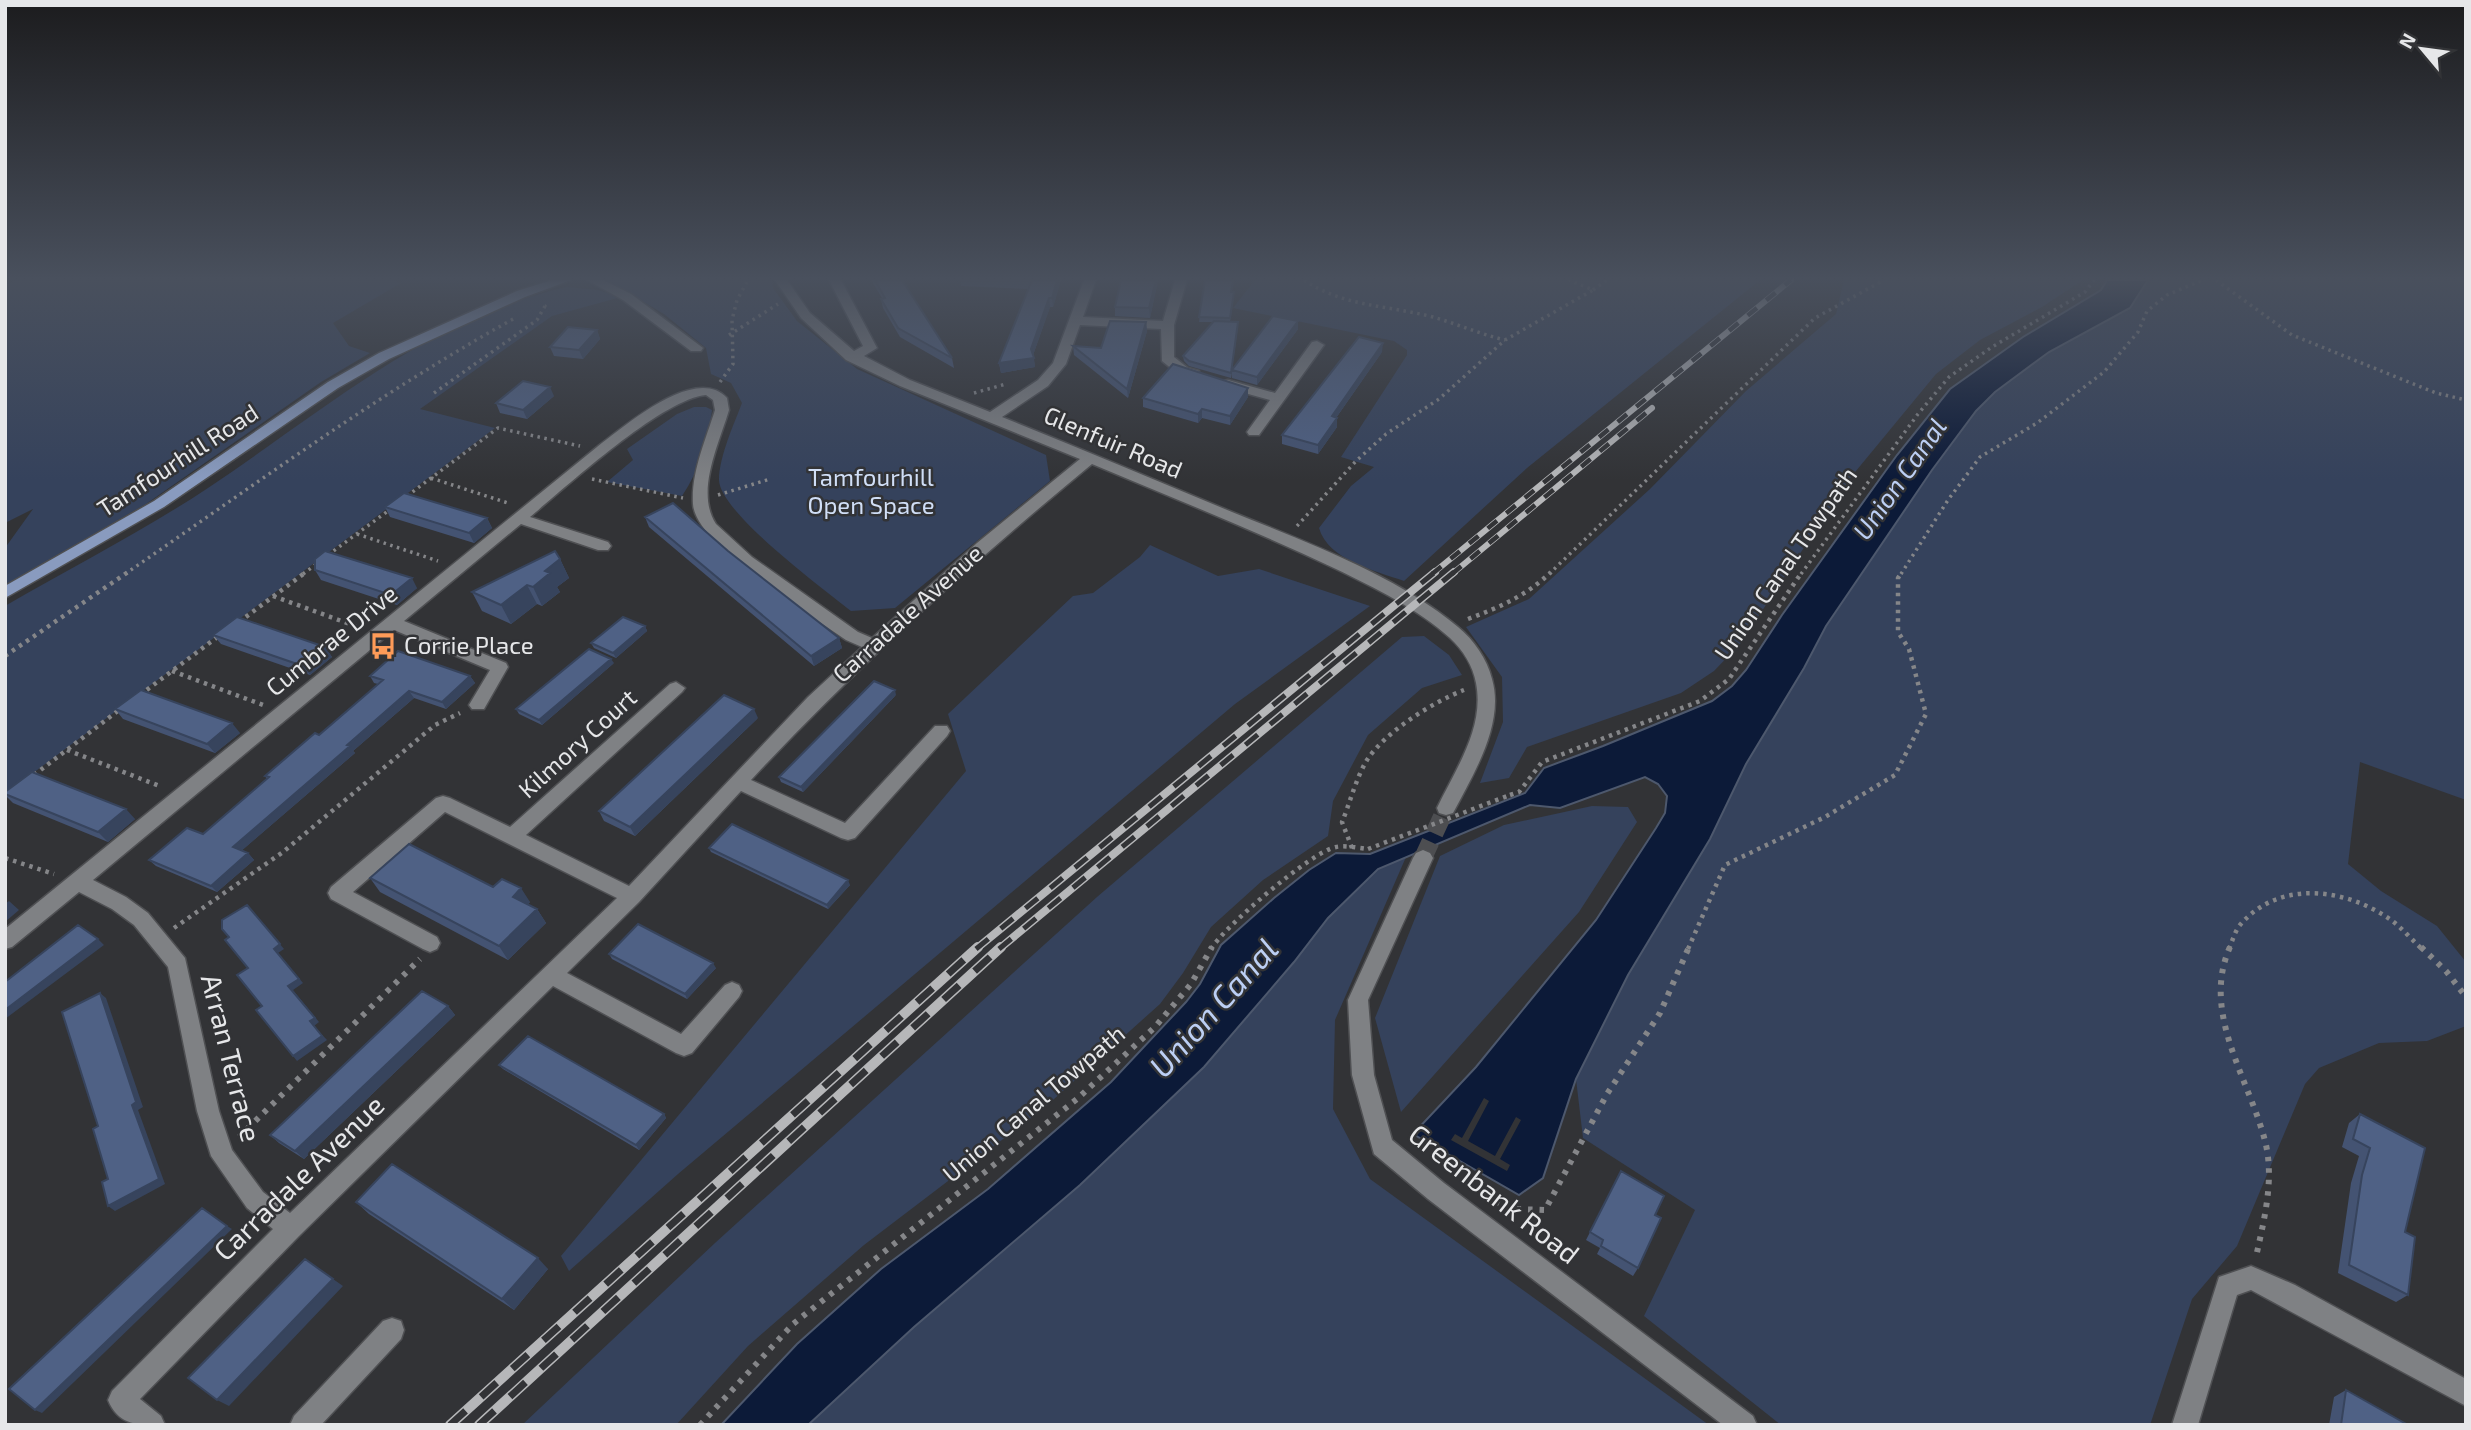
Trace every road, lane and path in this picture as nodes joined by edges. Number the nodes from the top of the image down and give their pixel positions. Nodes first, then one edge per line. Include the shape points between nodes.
1 (404, 347) edge
2 (463, 347) edge
3 (499, 347) edge
4 (730, 347) edge
5 (839, 347) edge
6 (869, 347) edge
7 (1065, 347) edge
8 (1167, 347) edge
9 (1316, 347) edge
10 (1498, 347) edge
11 (1785, 347) edge
12 (1992, 347) edge
13 (2125, 347) edge
14 (2321, 347) edge
15 (850, 356) junction
16 (1011, 383) dead end
17 (703, 391) junction
18 (434, 393) dead end
19 (967, 395) dead end
20 (1278, 398) junction
21 (2466, 400) edge
22 (992, 417) junction
23 (1254, 432) dead end
24 (602, 450) junction
25 (1090, 458) junction
26 (574, 474) junction
27 (431, 478) junction
28 (770, 479) dead end
29 (701, 501) junction
30 (525, 514) junction
31 (357, 534) junction
32 (1283, 540) junction
33 (603, 546) dead end
34 (458, 568) junction
35 (5, 593) edge
36 (273, 596) junction
37 (393, 623) junction
38 (232, 626) edge
39 (1448, 627) junction
40 (222, 634) edge
41 (379, 635) junction
42 (873, 645) junction
43 (5, 656) edge
44 (172, 671) junction
45 (1485, 683) junction
46 (676, 688) dead end
47 (478, 705) joint
48 (284, 712) junction
49 (941, 731) dead end
50 (67, 750) junction
51 (26, 781) edge
52 (738, 782) junction
53 (182, 796) junction
54 (1446, 808) tunnel mouth
55 (512, 837) junction
56 (1352, 848) junction
57 (5, 858) edge
58 (1423, 858) tunnel mouth
59 (78, 882) junction
60 (632, 896) junction
61 (159, 938) junction
62 (5, 941) edge
63 (430, 943) joint
64 (552, 975) junction
65 (732, 991) dead end
66 (2466, 997) edge
67 (222, 1156) junction
68 (1479, 1193) dead end
69 (290, 1228) junction
70 (2251, 1278) junction
71 (392, 1330) dead end
72 (2466, 1393) edge
73 (152, 1425) edge
74 (303, 1425) edge
75 (699, 1425) edge
76 (1744, 1425) edge
77 (2185, 1425) edge

1 - 35 main road, Tamfourhill Road via 333,385 159,504
2 - 43 path
3 - 18 path
4 - 17 path via 733,364 720,382
5 - 15 street, Glenfuir Road
6 - 15 street
7 - 22 street via 1059,364 1043,383
8 - 20 street via 1167,358 1183,371
9 - 20 street
10 - 32 path via 1439,400 1386,434 1356,461
11 - 39 path via 1533,589
12 - 56 path, Union Canal Towpath, bridge via 1949,377 1918,414 1825,538 1729,679 1700,701 1542,762 1519,792 1368,849
13 - 68 path via 2104,372 1980,457 1898,578 1898,632 1909,649 1926,715 1895,775 1825,817 1725,865 1660,1013 1607,1094 1545,1210 1512,1209
14 - 21 path via 2436,393
15 - 22 street, Glenfuir Road
16 - 19 path
17 - 24 street, Cumbrae Drive via 652,415
17 - 29 street via 720,398 722,410
20 - 23 street
22 - 25 street, Glenfuir Road
24 - 26 street, Cumbrae Drive
24 - 27 path via 498,428
25 - 32 street, Glenfuir Road
25 - 42 street, Carradale Avenue
26 - 29 path
26 - 30 street, Cumbrae Drive
27 - 30 path
27 - 31 path
28 - 29 path
29 - 42 street via 702,514 713,532 734,551 852,636
30 - 33 street
30 - 34 street, Cumbrae Drive
31 - 34 path
31 - 36 path
32 - 39 street, Glenfuir Road via 1393,594
34 - 37 street, Cumbrae Drive
36 - 38 path
36 - 41 path
37 - 41 street, Cumbrae Drive
37 - 47 street via 500,667
39 - 45 street via 1473,654
40 - 44 path
41 - 48 street, Cumbrae Drive
42 - 52 street, Carradale Avenue
44 - 48 path
44 - 50 path
45 - 54 street via 1482,728
45 - 56 path via 1434,701 1367,760 1342,822
46 - 55 street, Kilmory Court
47 - 61 path via 435,725 283,852
48 - 53 street, Cumbrae Drive
49 - 52 street via 848,833
50 - 51 path
50 - 53 path
52 - 60 street, Carradale Avenue
53 - 59 street, Cumbrae Drive
55 - 60 street
55 - 63 street via 443,803 338,893
56 - 75 path, Union Canal Towpath via 1335,847 1316,857 1257,901 1216,940 1191,985 1156,1027 1077,1100 793,1324
57 - 59 path
58 - 76 street, Greenbank Road via 1358,1000 1363,1075 1382,1146
59 - 61 street, Arran Terrace via 119,903
59 - 62 street, Cumbrae Drive
60 - 64 street, Carradale Avenue
61 - 67 street, Arran Terrace via 178,964 208,1111
63 - 67 path via 429,950
64 - 65 street via 684,1046
64 - 69 street, Carradale Avenue
66 - 70 path via 2446,971 2391,919 2348,898 2301,892 2267,901 2239,926 2224,960 2221,1015 2266,1146 2269,1196
67 - 69 street, Arran Terrace via 255,1200
69 - 73 street, Carradale Avenue via 121,1400
70 - 72 street
70 - 77 street via 2228,1286
71 - 74 street

